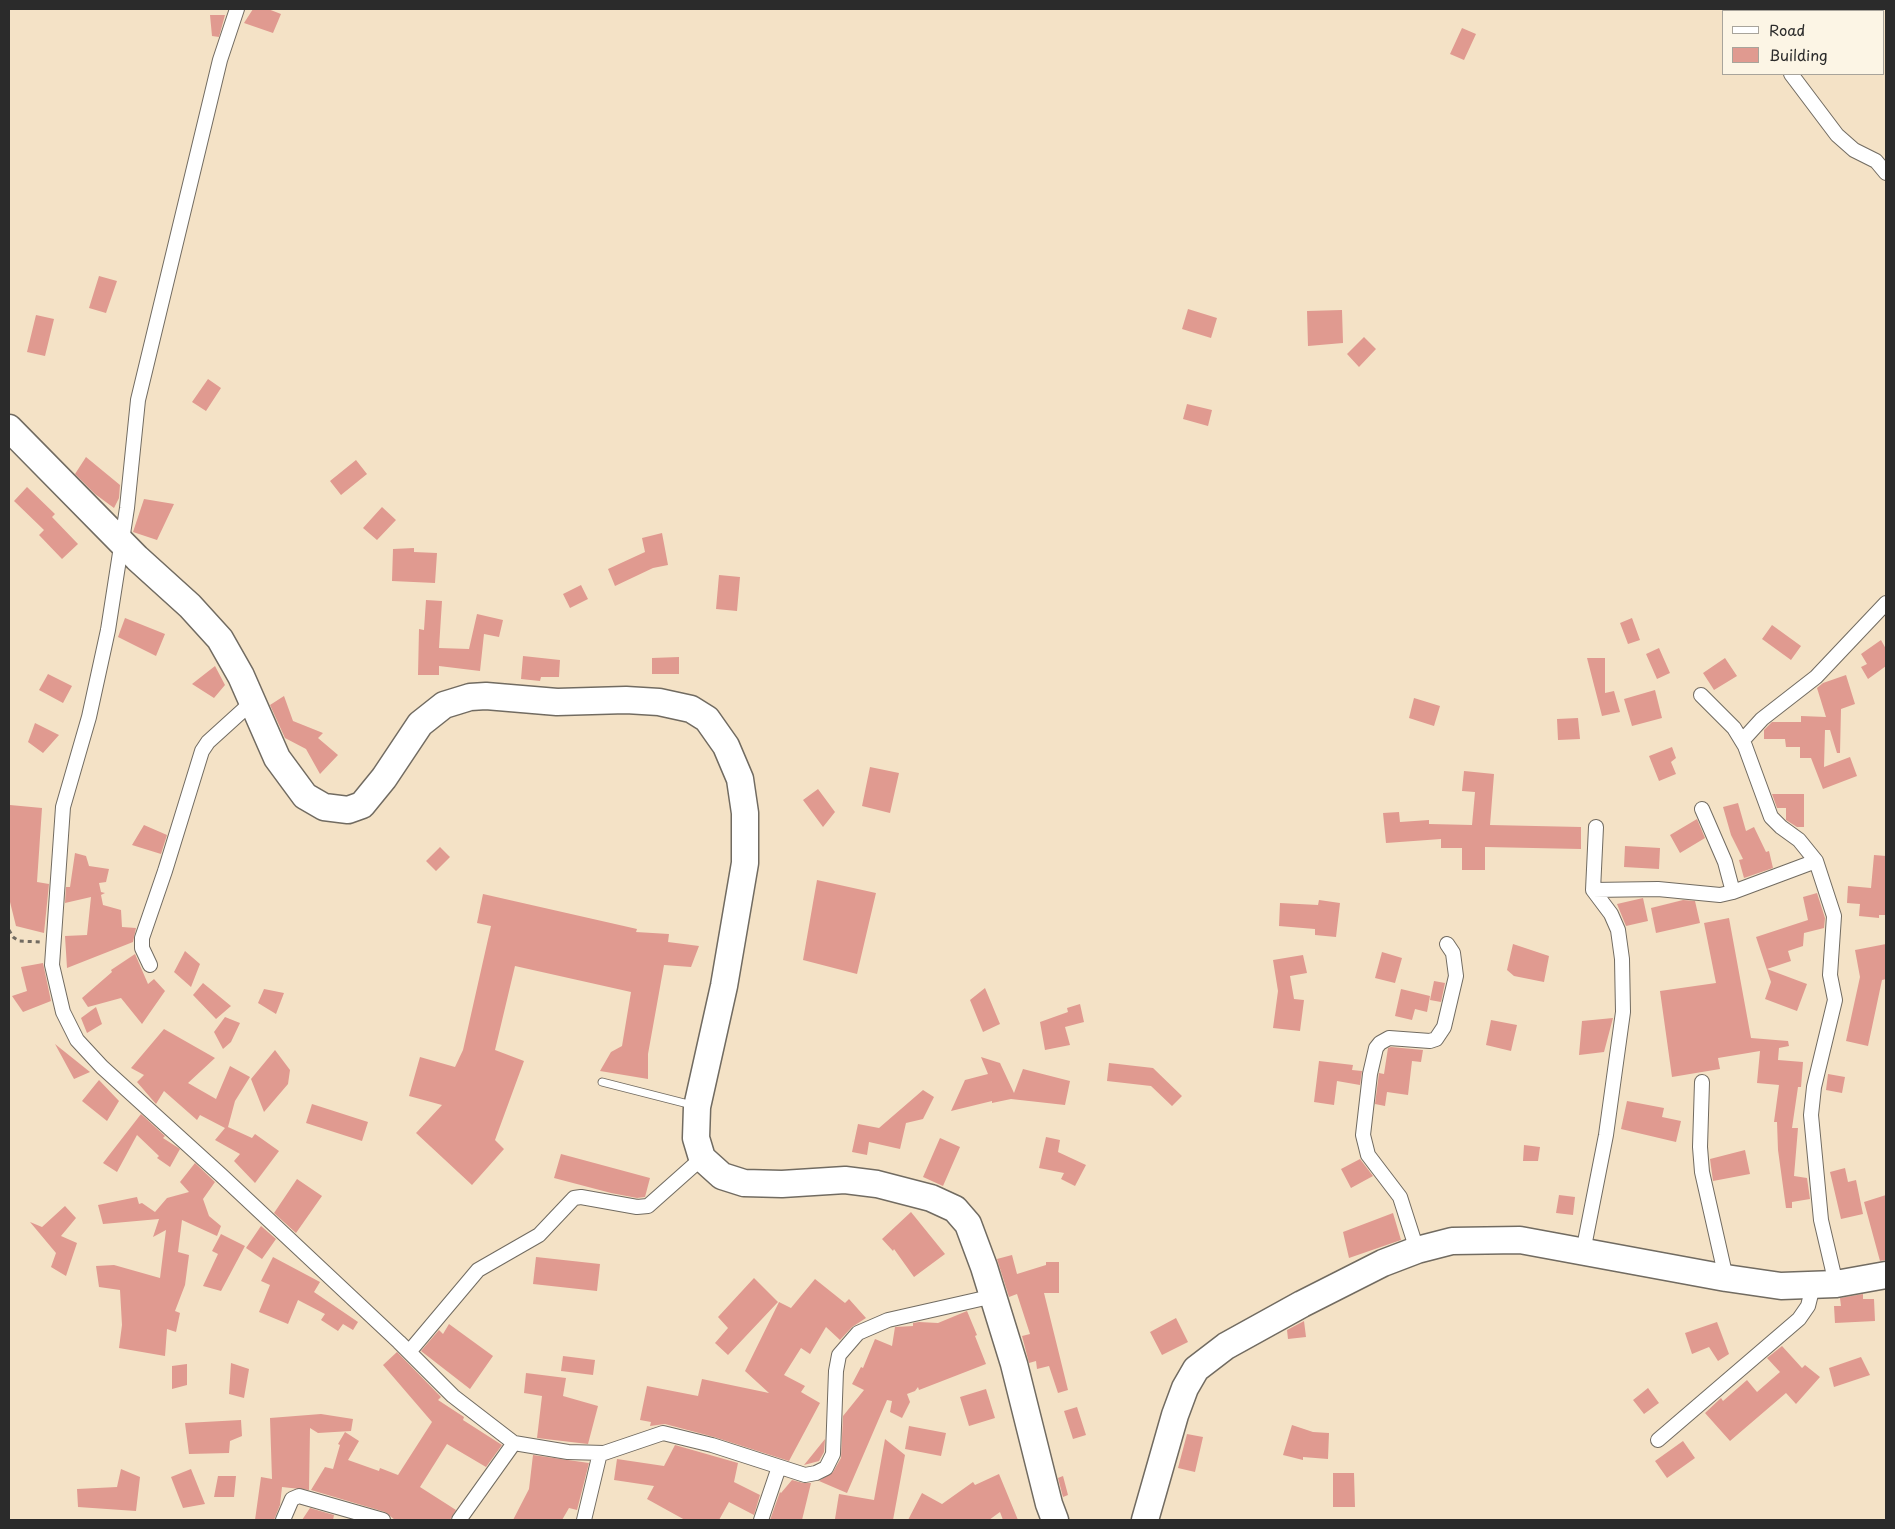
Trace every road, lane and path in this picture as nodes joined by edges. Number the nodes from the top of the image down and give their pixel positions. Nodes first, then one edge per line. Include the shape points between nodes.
1 (237, 9) edge
2 (1792, 75) edge
3 (1886, 173) edge
4 (9, 428) edge
5 (122, 542) junction
6 (1886, 603) edge
7 (1701, 695) dead end
8 (252, 702) junction
9 (1742, 741) junction
10 (1702, 809) dead end
11 (1596, 828) dead end
12 (1816, 861) junction
13 (1593, 890) junction
14 (1733, 892) junction
15 (9, 930) edge
16 (53, 942) junction
17 (1447, 944) dead end
18 (150, 965) dead end
19 (602, 1082) dead end
20 (1702, 1082) dead end
21 (697, 1106) junction
22 (702, 1158) junction
23 (1417, 1250) junction
24 (1583, 1252) junction
25 (1886, 1275) edge
26 (1726, 1278) junction
27 (1825, 1285) junction
28 (994, 1296) junction
29 (409, 1352) junction
30 (1658, 1440) dead end
31 (514, 1443) junction
32 (600, 1453) junction
33 (779, 1467) junction
34 (283, 1520) edge
35 (383, 1520) edge
36 (459, 1520) edge
37 (584, 1520) edge
38 (761, 1520) edge
39 (1055, 1520) edge
40 (1145, 1520) edge

1 - 5 street via 220,60 138,400
2 - 3 street via 1836,135 1854,150 1876,161
4 - 5 highway
5 - 8 highway via 220,639
5 - 16 street via 108,630 89,717 63,807
6 - 9 street via 1816,677 1762,719
7 - 9 street via 1734,728
8 - 18 street via 202,751 142,938 142,948
8 - 21 highway via 276,758 289,776 311,801 333,809 353,809 362,805 420,724 444,705 470,697 557,702 659,702 691,709 707,720 726,746 740,778 745,813 745,863 724,986
9 - 12 street via 1771,817 1799,840
10 - 14 street via 1725,862
11 - 13 street
12 - 14 street
12 - 27 street via 1834,916 1830,975 1835,1000 1814,1087 1811,1115
13 - 14 street via 1658,889 1720,895
13 - 24 street via 1611,914 1618,930 1622,959 1622,1012 1606,1135
15 - 16 path via 19,941
16 - 29 street via 52,965 63,1012 77,1040 102,1067
17 - 23 street via 1453,954 1456,976 1441,1034 1430,1041 1389,1038 1376,1048 1363,1136 1368,1155 1400,1198
19 - 21 lane
20 - 26 street via 1702,1172
21 - 22 highway via 696,1138
22 - 28 highway via 722,1176 744,1183 845,1180 903,1190 946,1203 968,1224
22 - 29 street via 648,1206 574,1198 539,1235 478,1270
23 - 24 highway via 1452,1241 1498,1239
23 - 40 highway via 1302,1304 1226,1346 1196,1369 1175,1415
24 - 26 highway
25 - 27 highway
26 - 27 highway via 1781,1286
27 - 30 street via 1799,1319
28 - 33 street via 888,1320 858,1333 839,1355 830,1462 826,1468 805,1475
28 - 39 highway
29 - 31 street via 453,1396
31 - 32 street via 568,1452
31 - 36 street
32 - 33 street via 663,1433
32 - 37 street
33 - 38 street
34 - 35 street via 292,1499 299,1496

